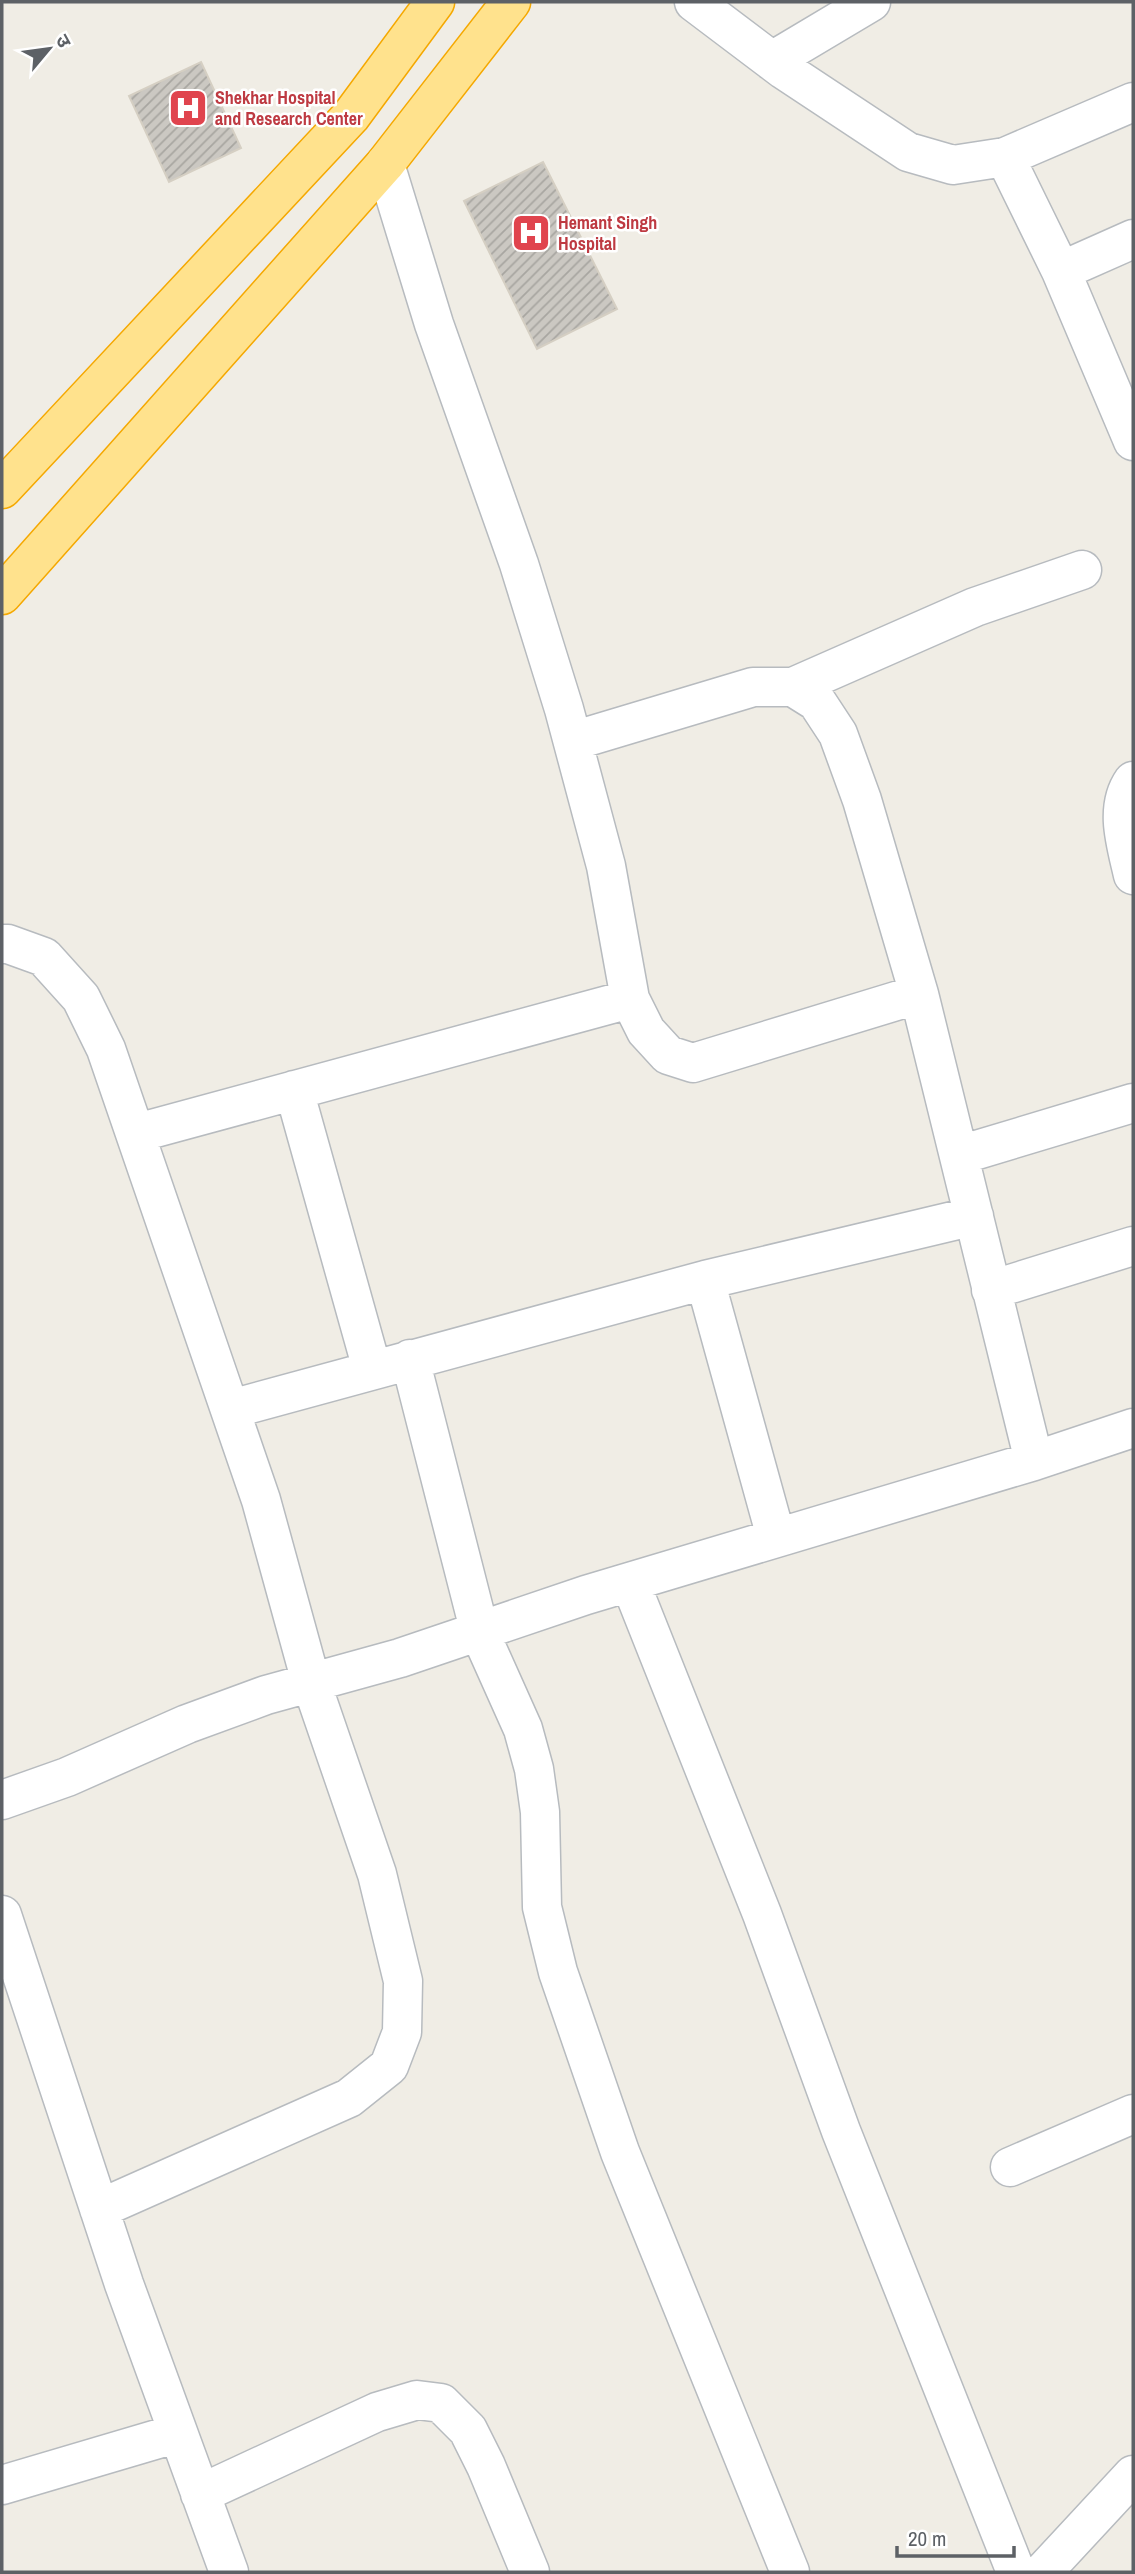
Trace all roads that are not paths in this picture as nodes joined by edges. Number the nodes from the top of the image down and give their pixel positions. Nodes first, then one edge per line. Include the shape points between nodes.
1 (435, 2) edge
2 (511, 2) edge
3 (694, 2) edge
4 (871, 2) edge
5 (772, 61) junction
6 (1133, 102) edge
7 (1005, 157) junction
8 (385, 164) junction
9 (1133, 239) edge
10 (1061, 271) junction
11 (1133, 441) edge
12 (2, 489) edge
13 (1082, 570) dead end
14 (2, 595) edge
15 (793, 687) junction
16 (573, 741) junction
17 (1133, 780) edge
18 (1133, 875) edge
19 (2, 944) edge
20 (919, 994) junction
21 (630, 999) junction
22 (294, 1090) junction
23 (1133, 1103) edge
24 (137, 1133) junction
25 (960, 1155) junction
26 (974, 1216) junction
27 (1133, 1246) edge
28 (705, 1280) junction
29 (991, 1290) junction
30 (410, 1359) junction
31 (372, 1369) junction
32 (231, 1409) junction
33 (1133, 1428) edge
34 (1034, 1461) junction
35 (776, 1536) junction
36 (630, 1582) junction
37 (480, 1633) junction
38 (311, 1682) junction
39 (2, 1800) edge
40 (2, 1915) edge
41 (15, 1999) edge
42 (1133, 2114) edge
43 (1010, 2167) dead end
44 (99, 2209) junction
45 (178, 2433) junction
46 (1133, 2475) edge
47 (2, 2485) edge
48 (200, 2494) junction
49 (229, 2572) edge
50 (530, 2572) edge
51 (790, 2572) edge
52 (1016, 2572) edge
53 (1043, 2572) edge

1 - 12 highway via 351,116
2 - 8 highway
3 - 5 street
4 - 5 street
5 - 7 street via 908,152 953,165
6 - 7 street
7 - 10 street
8 - 14 highway
8 - 16 street
9 - 10 street
10 - 11 street
13 - 15 street via 975,607
15 - 16 street via 752,687
15 - 20 street via 817,702 838,734
16 - 21 street via 606,866
17 - 18 street via 1125,793 1122,815
19 - 24 street via 44,957 81,998 106,1049
20 - 21 street via 693,1063 668,1055 646,1031
20 - 25 street
21 - 22 street
22 - 24 street
22 - 31 street
23 - 25 street
24 - 32 street
25 - 26 street
26 - 28 street
26 - 29 street
27 - 29 street
28 - 30 street
28 - 35 street
29 - 34 street
30 - 31 street
30 - 37 street
31 - 32 street
32 - 38 street
33 - 34 street
34 - 35 street
35 - 36 street
36 - 37 street
36 - 52 street
37 - 38 street
37 - 51 street via 523,1729 534,1769 540,1812 542,1907 558,1972 620,2152
38 - 39 street via 187,1724
38 - 44 street via 377,1874 403,1982 402,2032 389,2066 349,2098
40 - 41 street
41 - 44 street
42 - 43 street
44 - 45 street
45 - 47 street
45 - 48 street
46 - 53 street
48 - 49 street
48 - 50 street via 377,2412 417,2400 441,2403 468,2430

